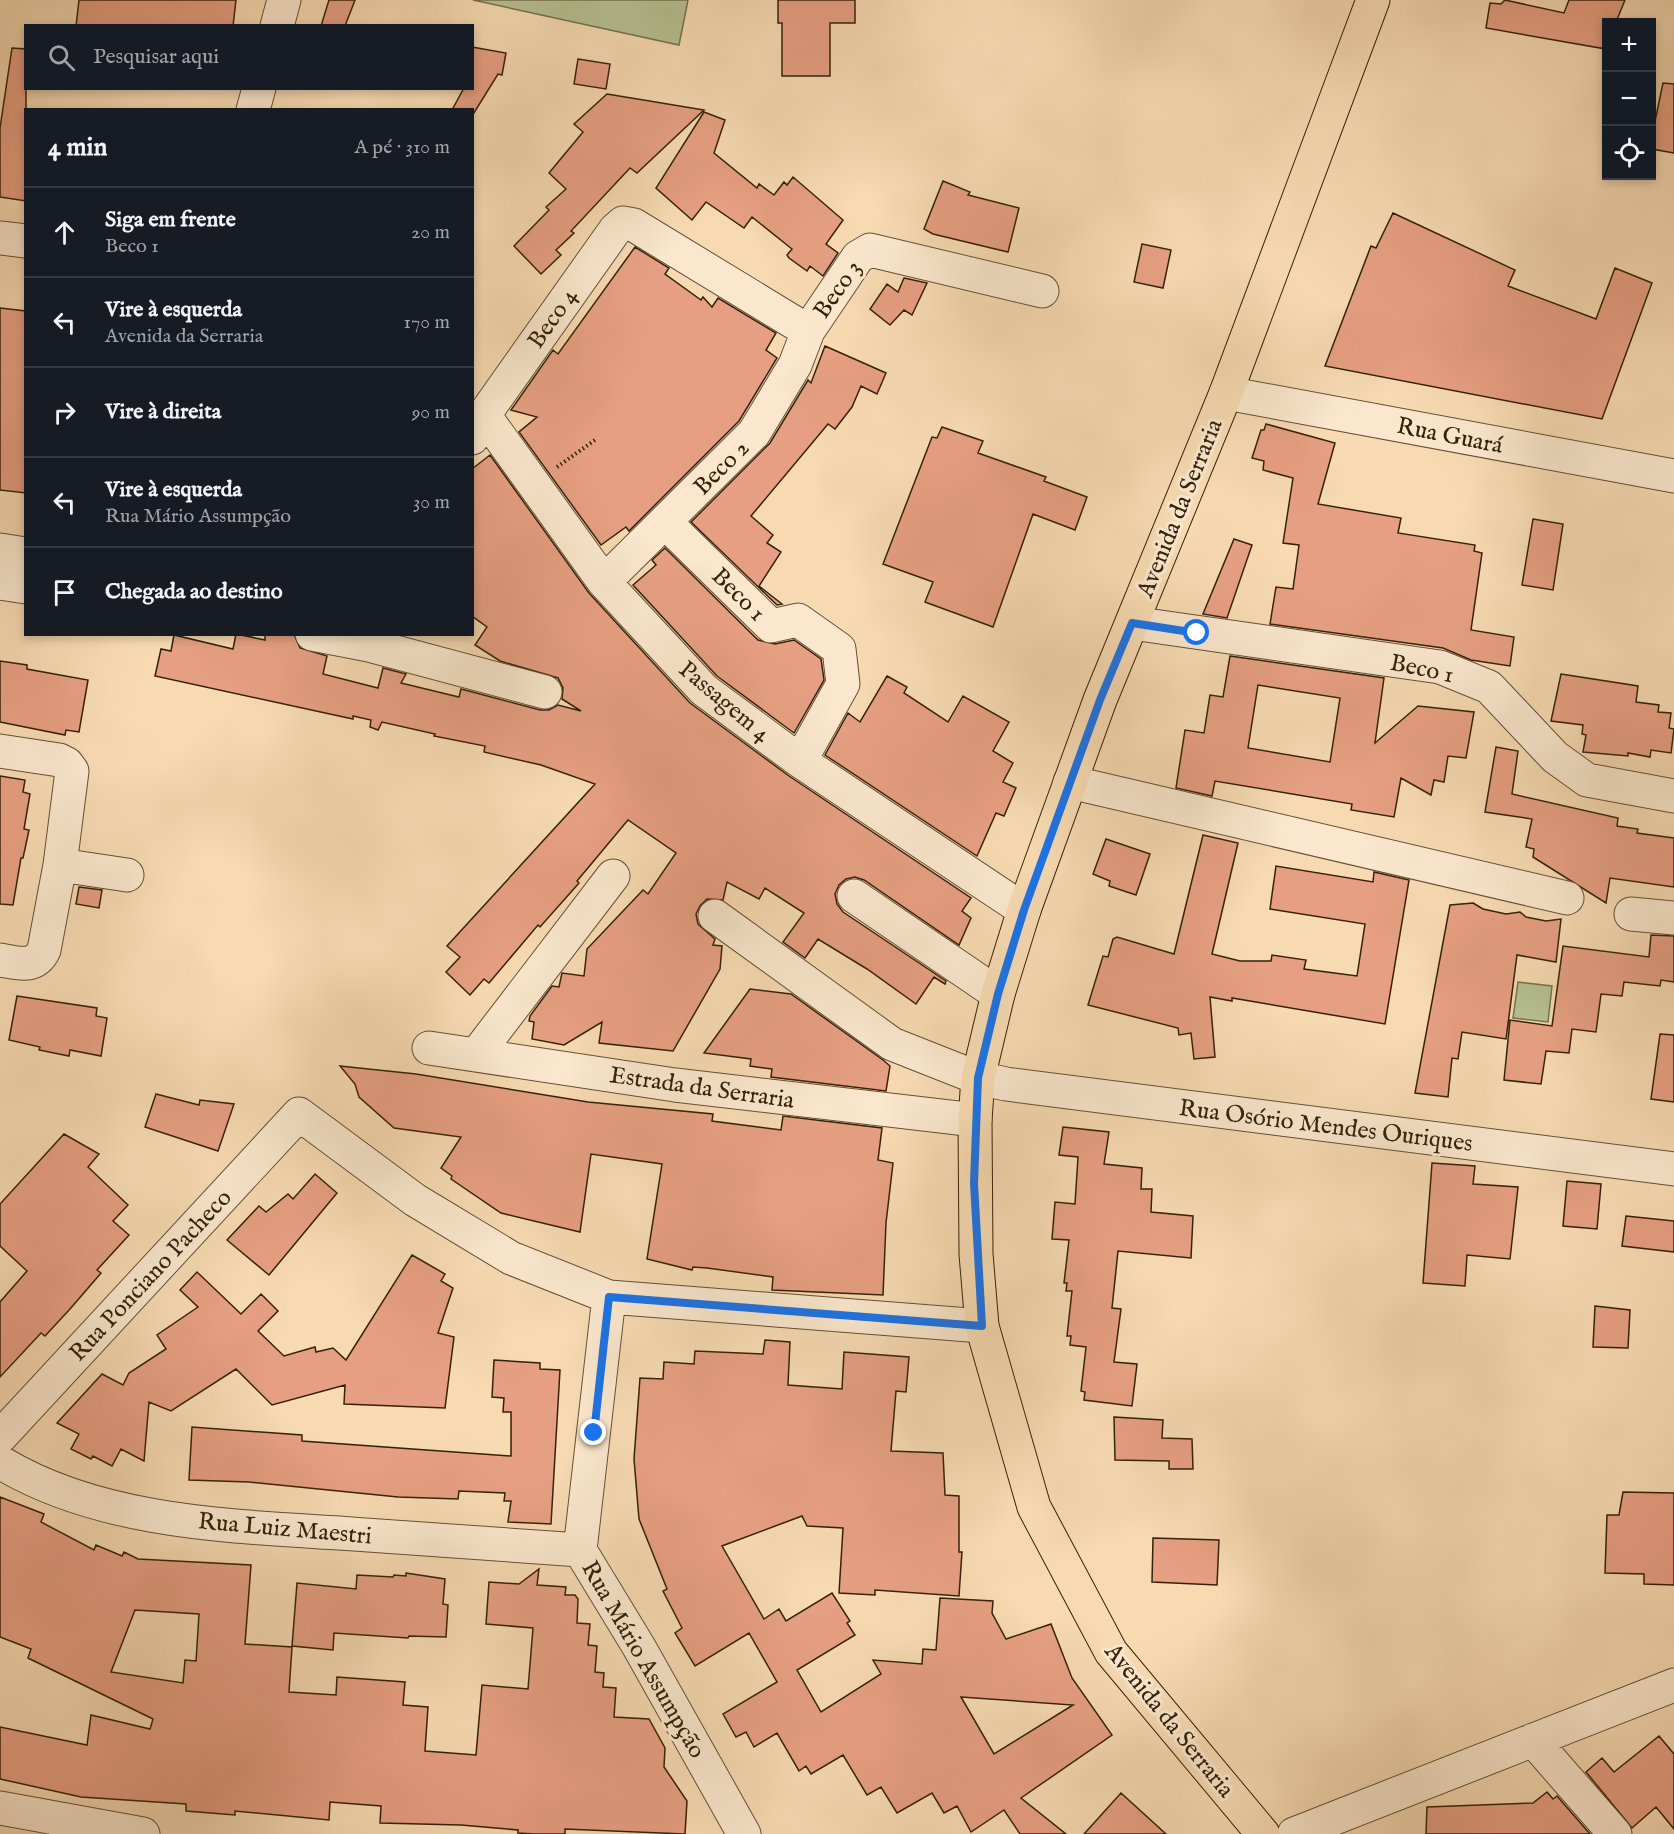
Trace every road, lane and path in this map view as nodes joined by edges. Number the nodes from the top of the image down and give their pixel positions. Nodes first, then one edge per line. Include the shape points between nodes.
1 (284, 0) edge
2 (1373, 0) edge
3 (278, 24) edge
4 (258, 90) edge
5 (254, 108) edge
6 (623, 223) joint
7 (0, 238) edge
8 (24, 241) edge
9 (1042, 291) dead end
10 (808, 331) junction
11 (1226, 393) junction
12 (478, 426) edge
13 (595, 440) dead end
14 (1674, 476) edge
15 (533, 483) junction
16 (665, 522) junction
17 (0, 550) edge
18 (24, 554) edge
19 (604, 582) junction
20 (0, 583) edge
21 (24, 587) edge
22 (1132, 623) junction
23 (332, 636) edge
24 (372, 640) edge
25 (545, 692) dead end
26 (0, 751) edge
27 (800, 761) junction
28 (1071, 782) junction
29 (1674, 796) edge
30 (60, 865) junction
31 (128, 875) dead end
32 (613, 876) dead end
33 (854, 896) dead end
34 (1567, 898) dead end
35 (1024, 910) junction
36 (1631, 914) dead end
37 (715, 916) dead end
38 (1674, 918) edge
39 (0, 960) edge
40 (998, 994) junction
41 (429, 1048) dead end
42 (476, 1055) junction
43 (978, 1078) junction
44 (975, 1120) junction
45 (1674, 1168) edge
46 (609, 1297) junction
47 (982, 1326) junction
48 (0, 1437) edge
49 (0, 1462) edge
50 (579, 1550) junction
51 (1674, 1685) edge
52 (1533, 1740) junction
53 (0, 1808) edge
54 (143, 1834) edge
55 (744, 1834) edge
56 (1263, 1834) edge
57 (1294, 1834) edge
58 (1615, 1834) edge

1 - 3 street
2 - 11 main road, Avenida da Serraria
4 - 5 street
6 - 10 street, Beco 3 via 634,225
6 - 12 street, Beco 4
7 - 8 street
9 - 10 street, Beco 3 via 870,250 858,257
10 - 16 street, Beco 2 via 795,365 754,433
11 - 14 street, Rua Guará
11 - 22 main road, Avenida da Serraria
12 - 15 street, Passagem 4
13 - 15 path
15 - 19 street, Passagem 4
16 - 19 street, Beco 2
16 - 27 street, Beco 1 via 771,626 798,620 839,649 843,684
17 - 18 street
19 - 27 street, Passagem 4 via 704,690
20 - 21 street
22 - 28 main road, Avenida da Serraria
22 - 29 street, Beco 1 via 1440,668 1489,687 1555,757 1587,780
23 - 24 street
24 - 25 street
26 - 30 street via 59,760 72,771
27 - 35 street, Passagem 4
28 - 34 street
28 - 35 main road, Avenida da Serraria
30 - 31 street
30 - 39 street via 40,958 24,964
32 - 42 street
33 - 40 street
35 - 40 main road, Avenida da Serraria
36 - 38 street
37 - 43 street, Rua Osório Mendes Ouriques via 892,1044
40 - 43 main road, Avenida da Serraria
41 - 42 street, Estrada da Serraria
42 - 44 street, Estrada da Serraria via 675,1085
43 - 44 main road, Avenida da Serraria
43 - 45 street, Rua Osório Mendes Ouriques
44 - 47 main road, Avenida da Serraria via 976,1242
46 - 47 street
46 - 48 street, Rua Ponciano Pacheco via 511,1258 415,1200 299,1113
46 - 50 street, Rua Mário Assumpção
47 - 56 main road, Avenida da Serraria via 1034,1507 1111,1652
49 - 50 street, Rua Luiz Maestri via 29,1480 101,1506 223,1525
50 - 55 street, Rua Mário Assumpção via 639,1647
51 - 52 street
52 - 57 street
52 - 58 street
53 - 54 street

